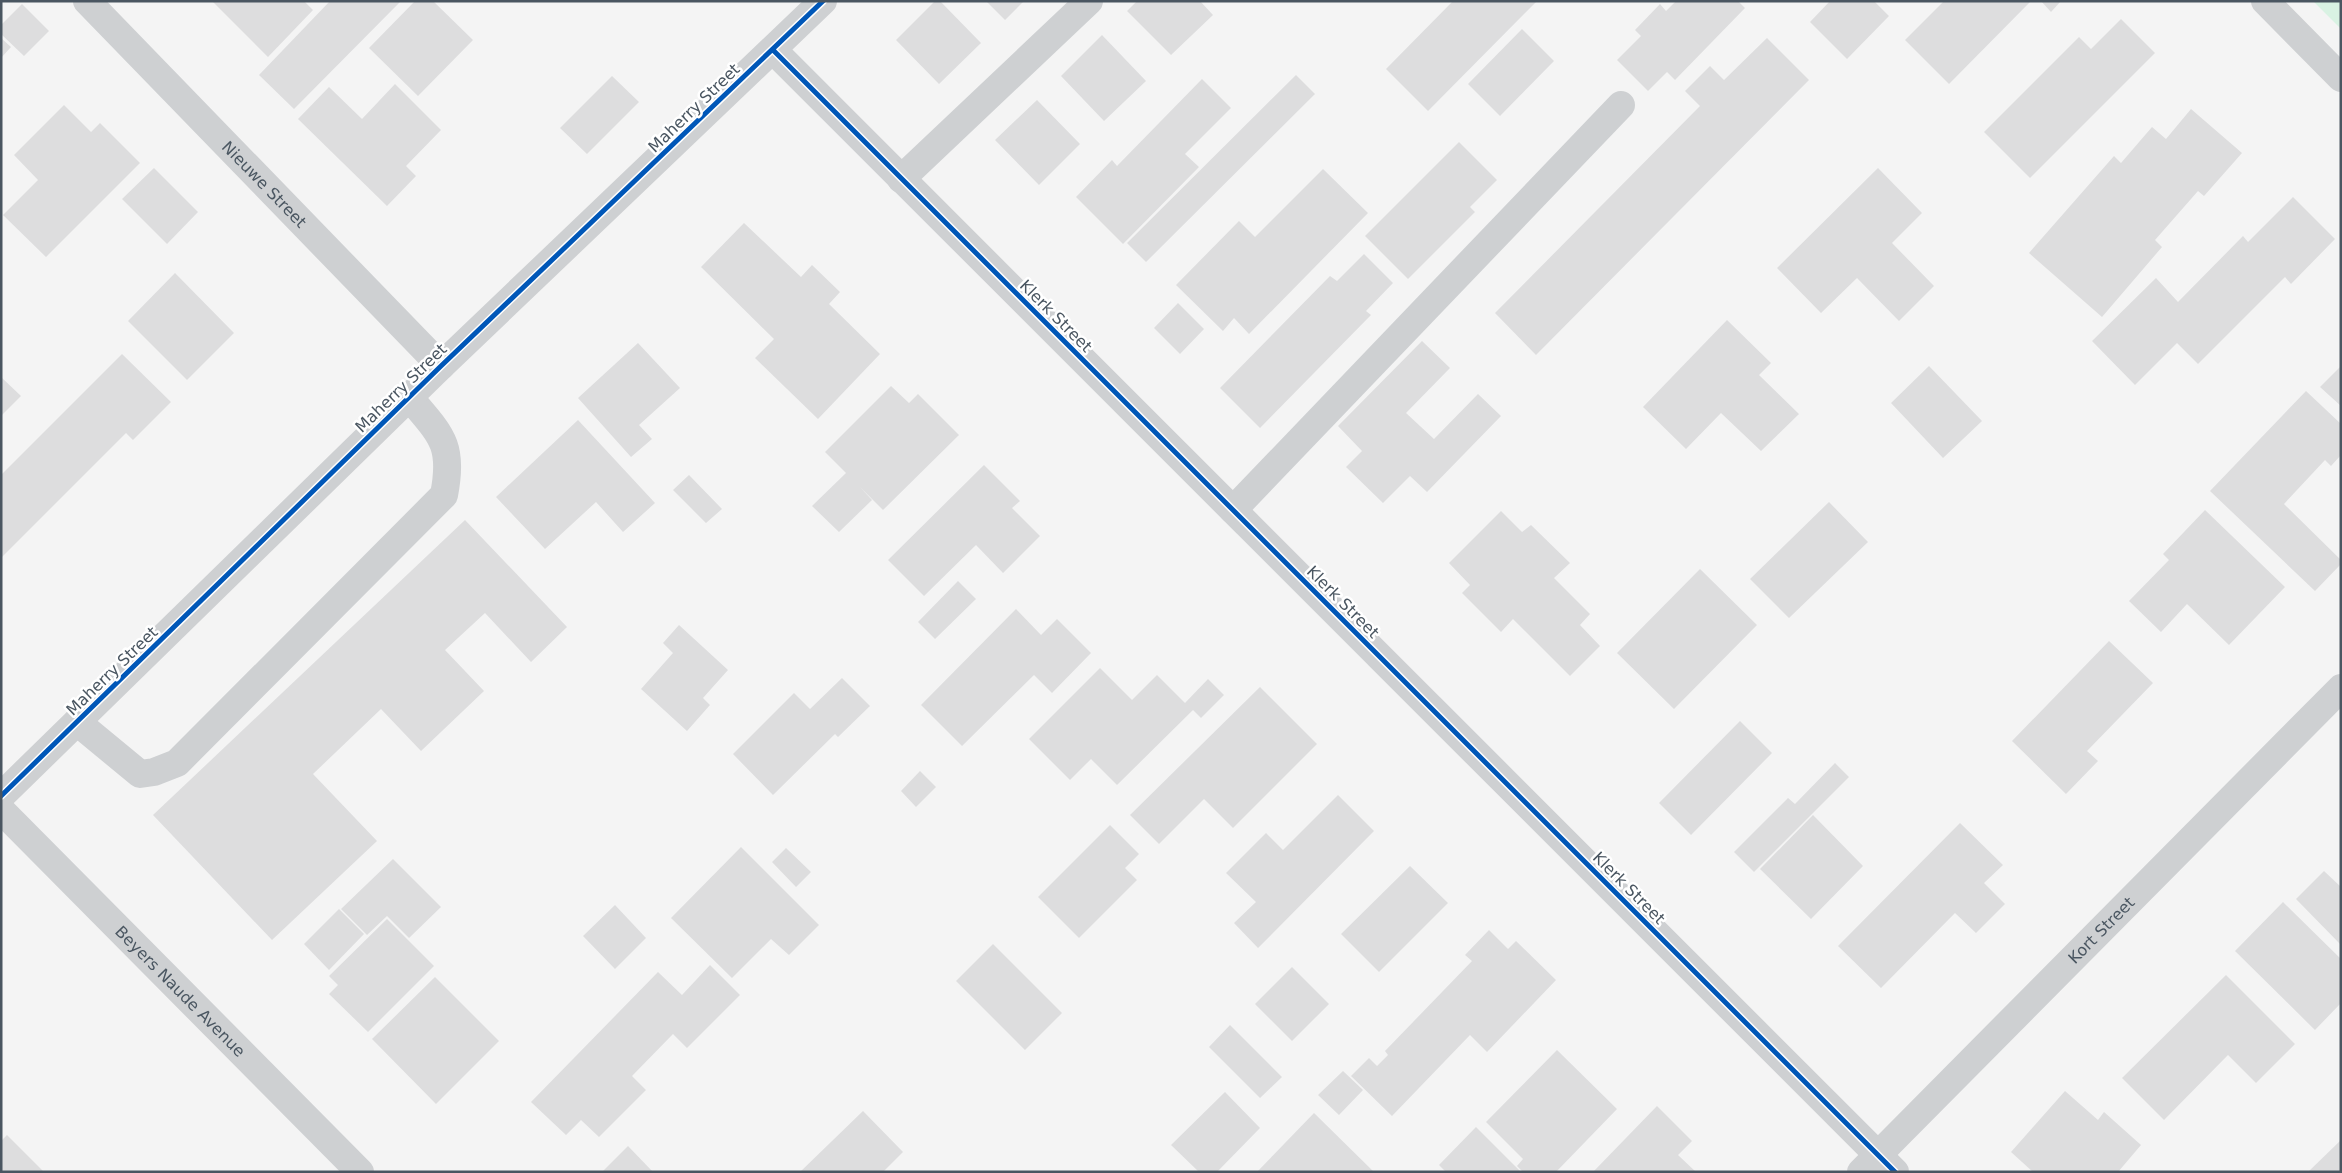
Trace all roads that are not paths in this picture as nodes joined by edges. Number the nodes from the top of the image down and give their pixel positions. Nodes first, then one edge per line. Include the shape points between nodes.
1 (87, 1) edge
2 (823, 1) edge
3 (1089, 1) edge
4 (2265, 1) edge
5 (773, 50) junction
6 (2341, 78) edge
7 (1621, 105) dead end
8 (901, 179) junction
9 (442, 366) junction
10 (409, 397) junction
11 (1233, 510) junction
12 (2341, 688) edge
13 (77, 722) junction
14 (1, 796) edge
15 (1, 810) edge
16 (1878, 1166) edge
17 (360, 1172) edge

1 - 9 street, Nieuwe Street
2 - 5 street, Maherry Street
3 - 8 street
4 - 6 street
5 - 8 street, Klerk Street
5 - 9 street, Maherry Street
7 - 11 street
8 - 11 street, Klerk Street
9 - 10 street, Maherry Street
10 - 13 street, Maherry Street
10 - 13 street via 439,432 449,458 444,495 177,763 140,774
11 - 16 street, Klerk Street
12 - 16 street, Kort Street
13 - 14 street, Maherry Street
15 - 17 street, Beyers Naude Avenue

